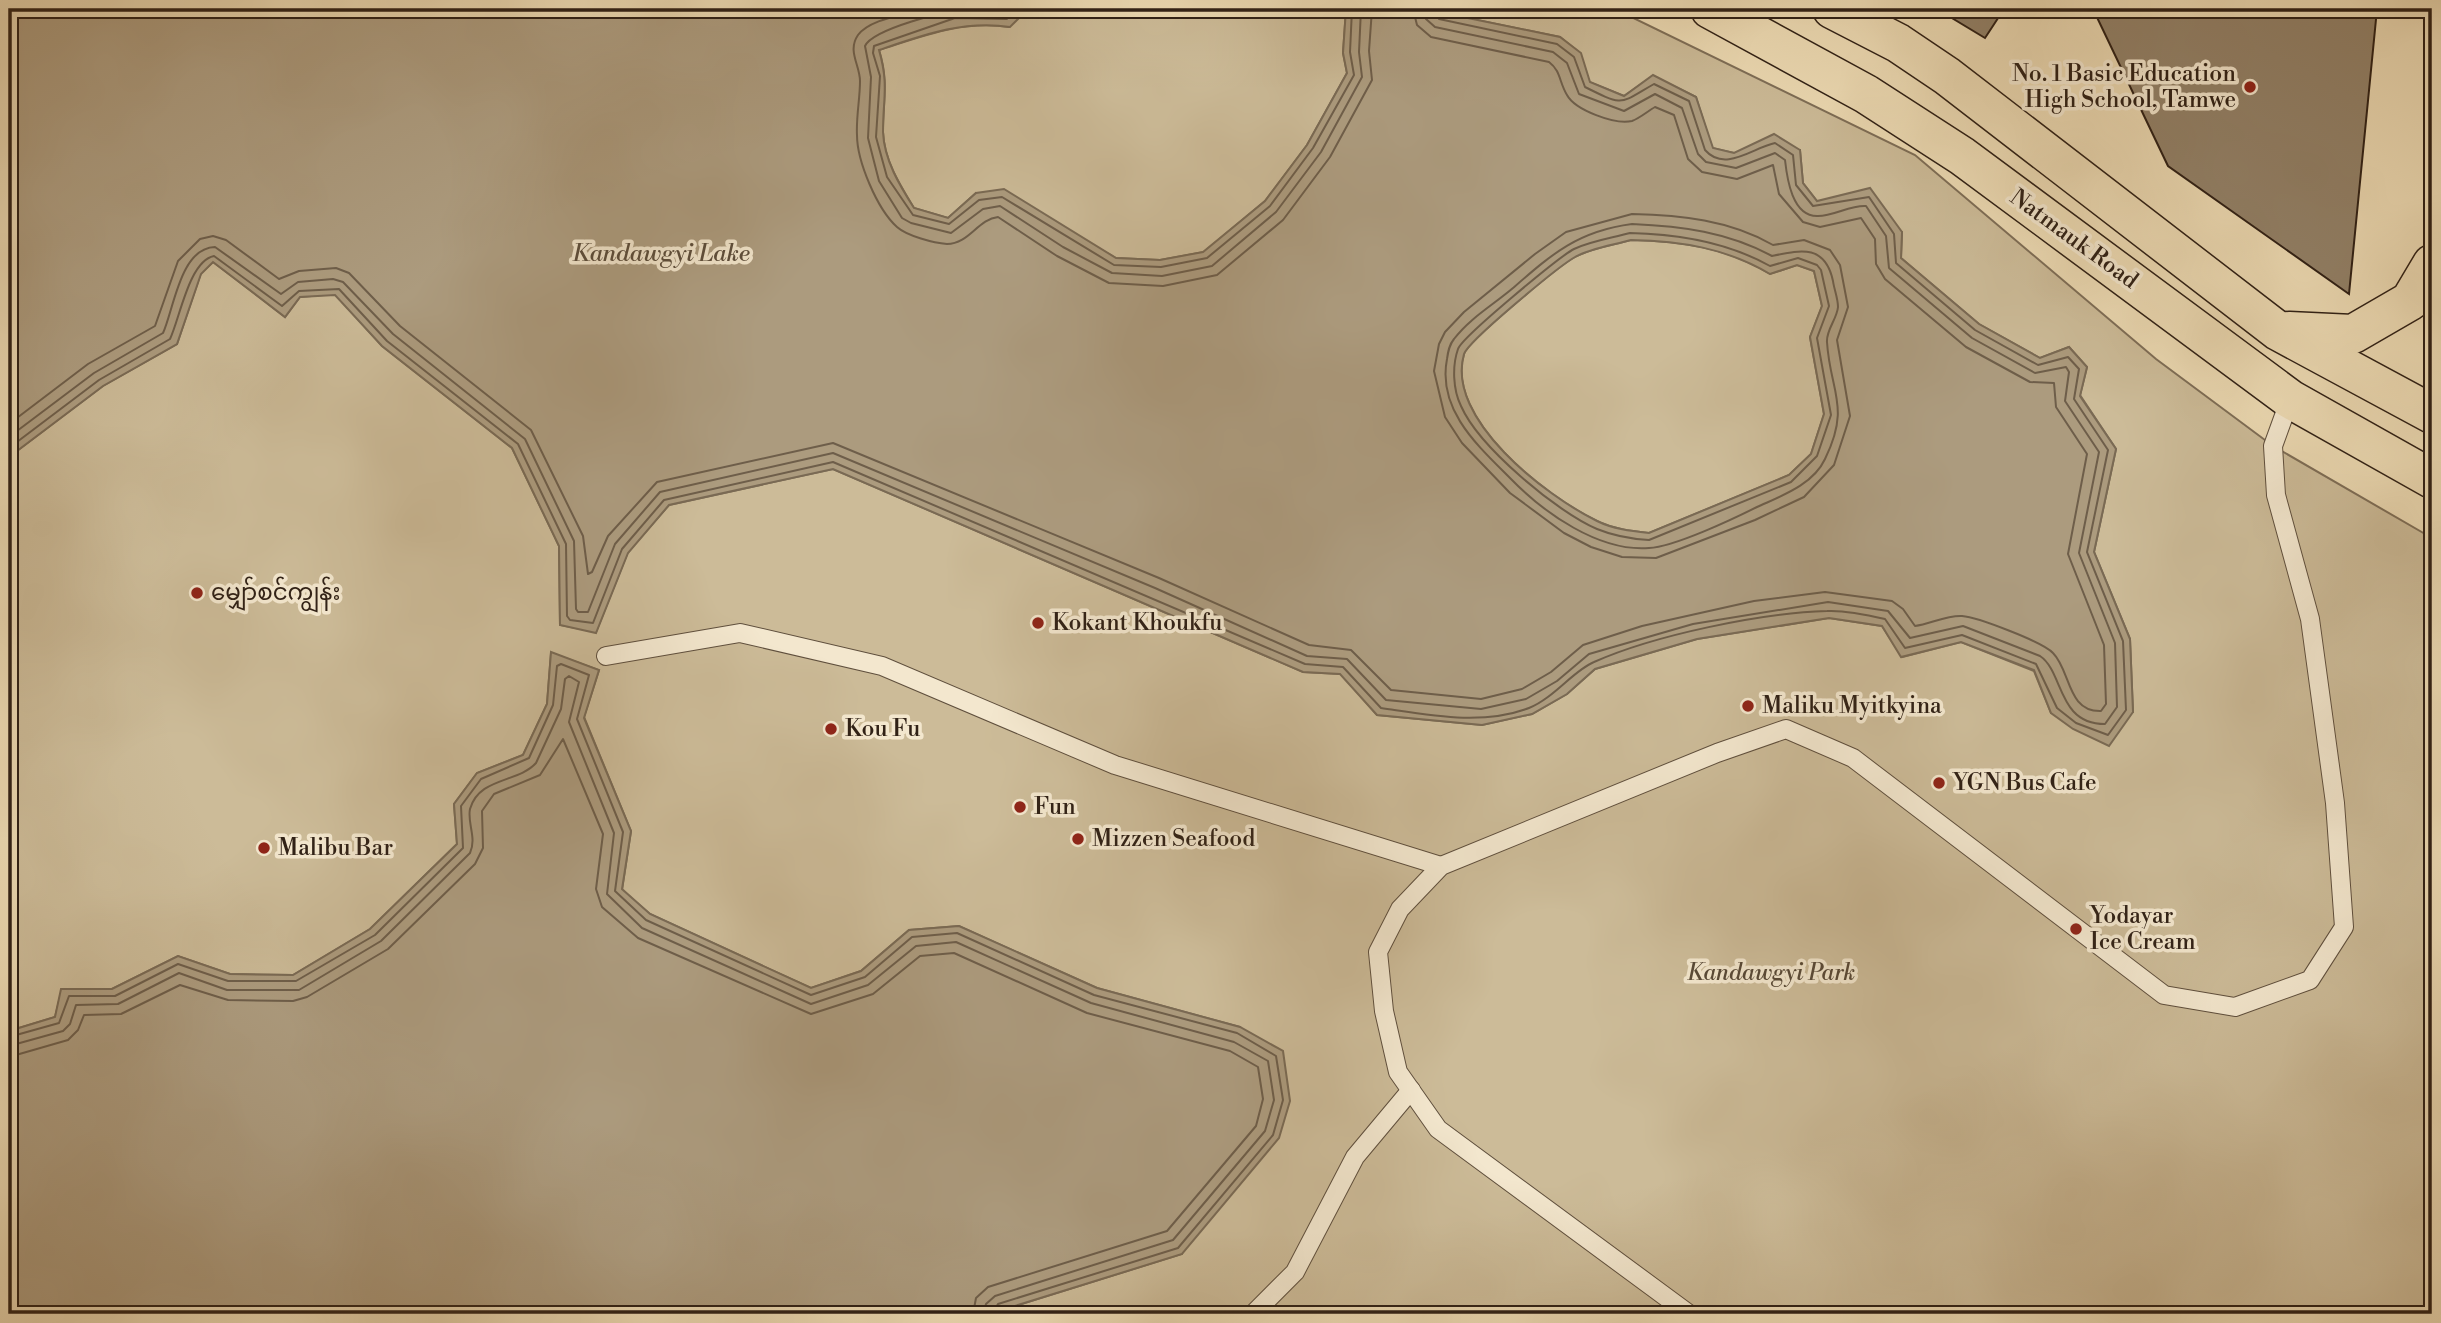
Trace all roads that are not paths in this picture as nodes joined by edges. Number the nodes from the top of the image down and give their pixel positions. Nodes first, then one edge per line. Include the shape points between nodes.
1 (1710, 9) edge
2 (1832, 9) edge
3 (2432, 264) edge
4 (2278, 331) junction
5 (2290, 399) junction
6 (2432, 414) edge
7 (2432, 479) edge
8 (606, 656) dead end
9 (1441, 866) junction
10 (1411, 1090) junction
11 (1253, 1314) edge
12 (1689, 1314) edge

1 - 5 main road, Natmauk Road via 1866,94 1962,156
2 - 4 main road via 1898,43 1947,76
3 - 4 main road via 2410,301 2353,334
4 - 6 main road
5 - 7 main road, Natmauk Road
5 - 9 lane via 2273,446 2276,495 2310,619 2335,803 2344,927 2310,980 2235,1007 2164,995 1853,758 1786,729
8 - 9 lane via 740,633 882,666 1115,765
9 - 10 lane via 1400,909 1378,952 1384,1011 1398,1072
10 - 11 lane via 1356,1157 1295,1272
10 - 12 lane via 1438,1129

